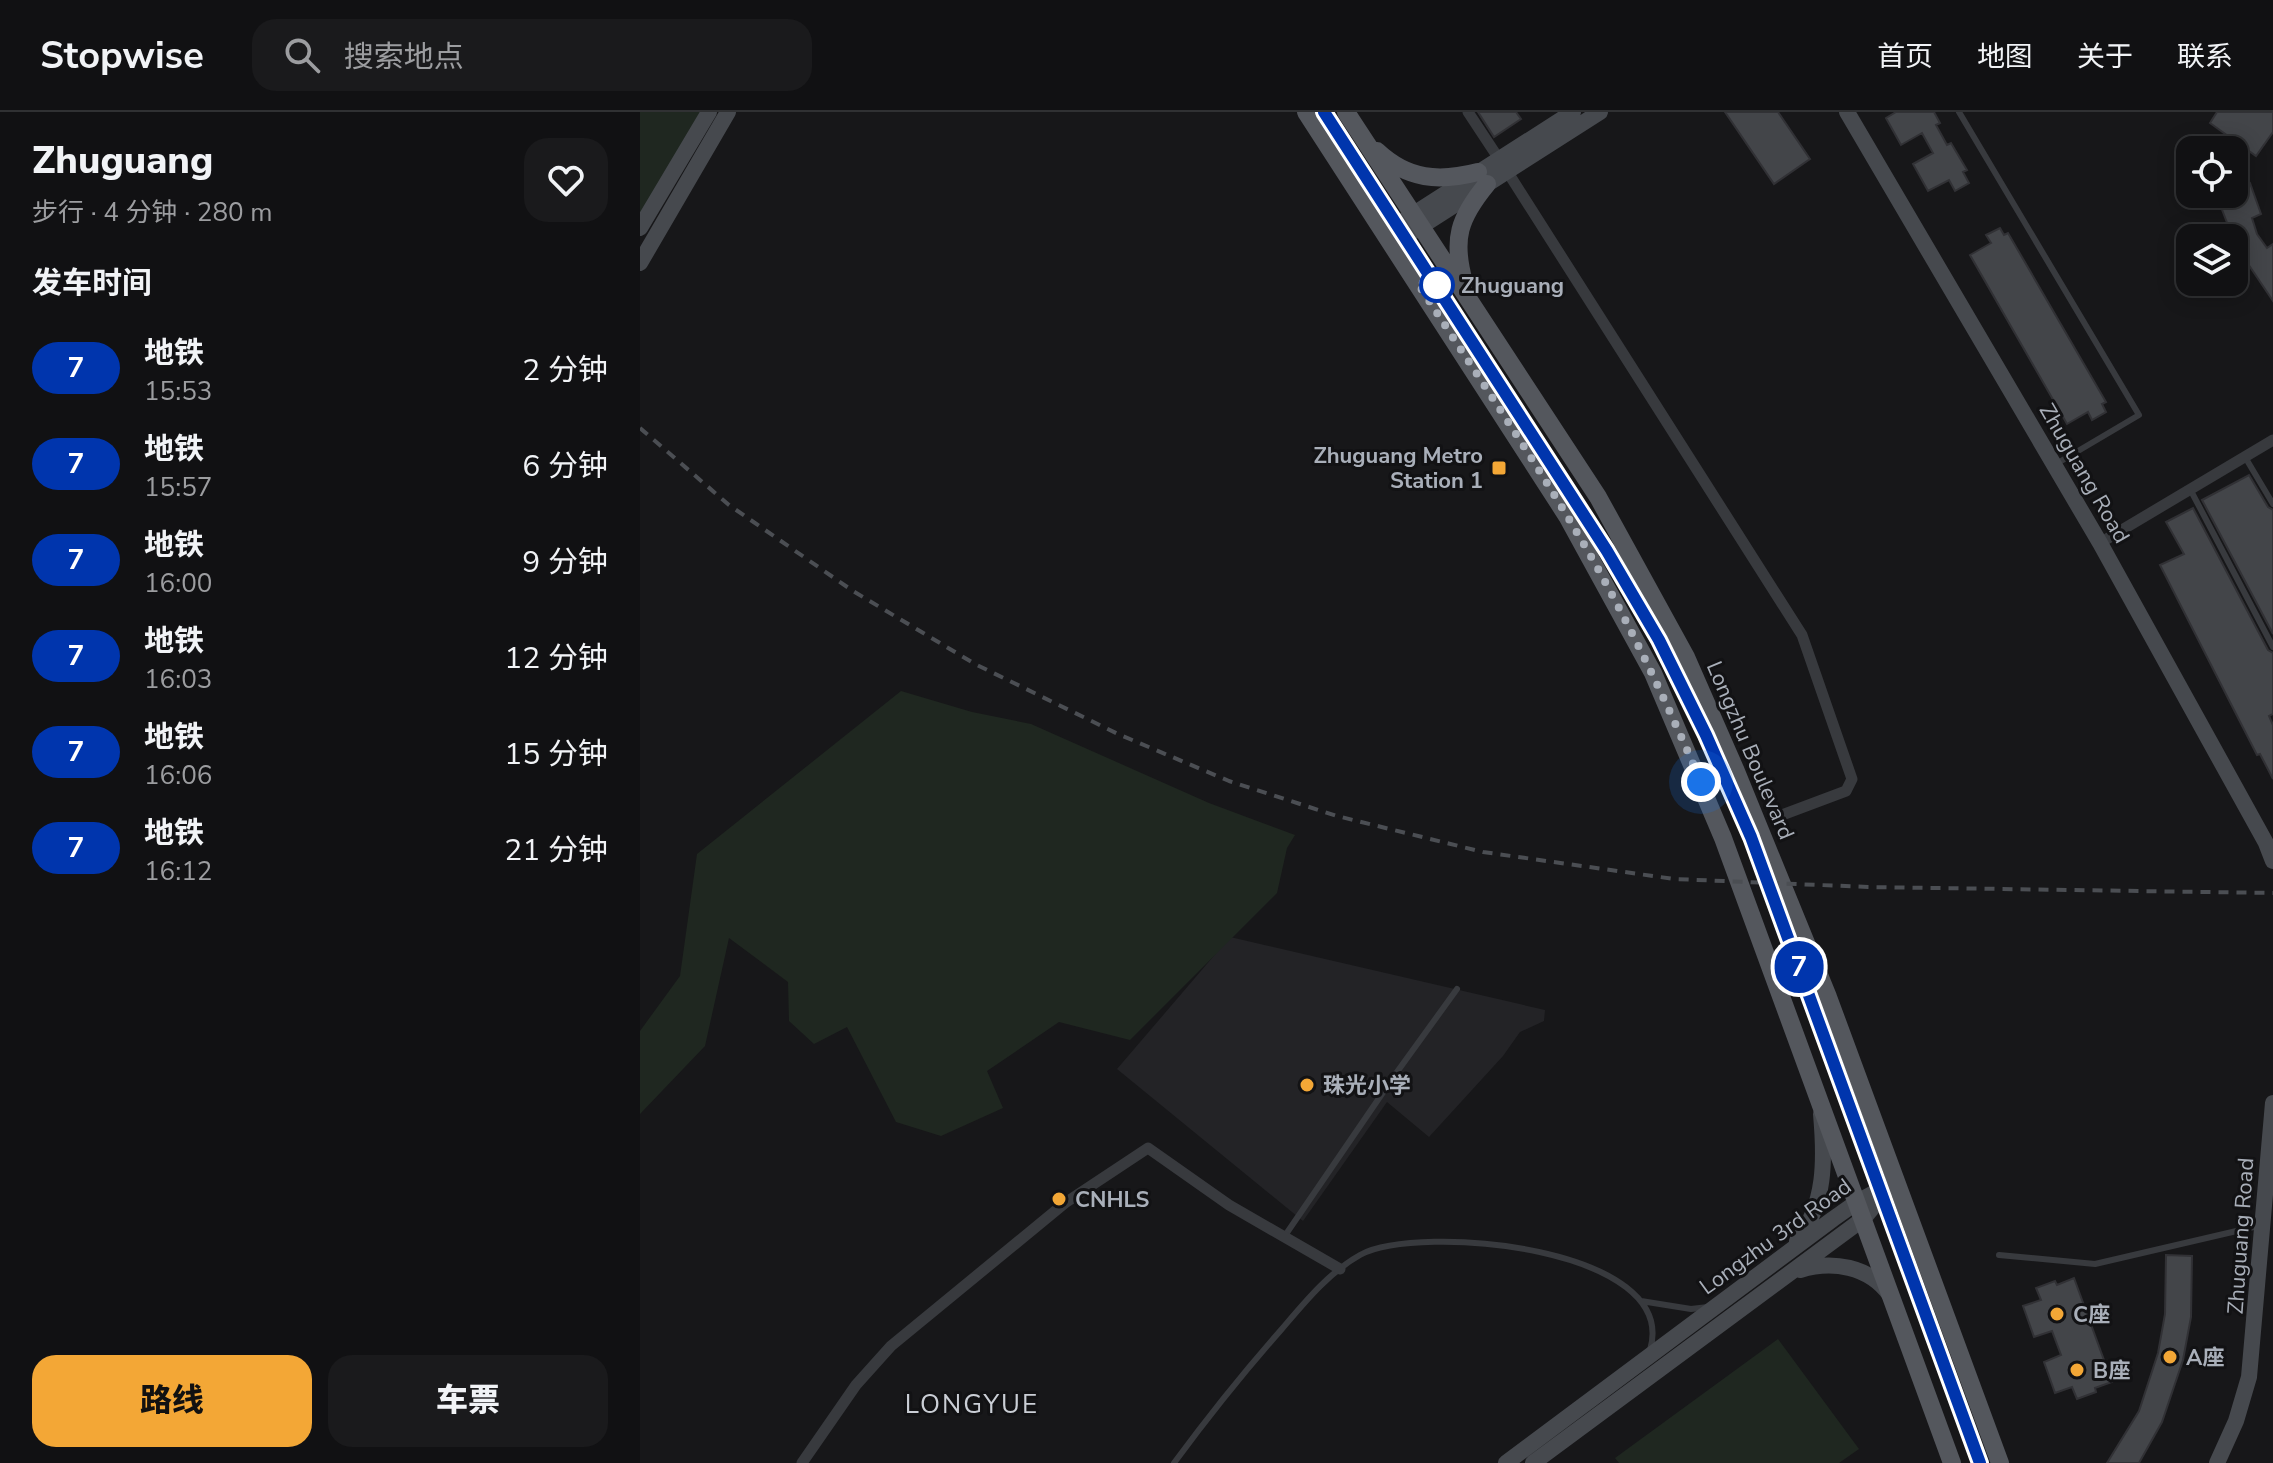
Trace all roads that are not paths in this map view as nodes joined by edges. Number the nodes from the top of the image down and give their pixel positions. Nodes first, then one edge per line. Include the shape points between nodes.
1 (709, 112) edge
2 (728, 112) edge
3 (1306, 112) edge
4 (1346, 112) edge
5 (1468, 112) edge
6 (1573, 112) edge
7 (1600, 112) edge
8 (1847, 112) edge
9 (1959, 112) edge
10 (1363, 137) junction
11 (1503, 165) junction
12 (1483, 178) junction
13 (1418, 220) junction
14 (640, 228) edge
15 (1389, 238) junction
16 (640, 263) edge
17 (1468, 296) junction
18 (2273, 440) edge
19 (2245, 457) junction
20 (2055, 464) junction
21 (2190, 489) junction
22 (2273, 504) edge
23 (2100, 543) junction
24 (2273, 647) edge
25 (1782, 815) dead end
26 (2269, 843) edge
27 (2273, 861) edge
28 (1457, 989) dead end
29 (1819, 1101) junction
30 (2273, 1103) edge
31 (1896, 1181) junction
32 (1860, 1211) junction
33 (2261, 1226) junction
34 (1284, 1237) junction
35 (1999, 1255) dead end
36 (1779, 1259) junction
37 (1340, 1269) junction
38 (1787, 1275) junction
39 (1891, 1297) junction
40 (1641, 1301) junction
41 (1715, 1306) junction
42 (1646, 1358) junction
43 (802, 1463) edge
44 (1174, 1463) edge
45 (1506, 1463) edge
46 (1533, 1463) edge
47 (1952, 1463) edge
48 (2000, 1463) edge
49 (2217, 1463) edge

1 - 14 main road
2 - 16 main road
3 - 15 main road
4 - 10 main road, Longzhu Boulevard
5 - 11 street
6 - 11 main road
7 - 11 main road
8 - 20 main road, Zhuguang Road
9 - 20 lane via 2139,415
10 - 12 main road via 1408,171 1431,178
10 - 13 main road, Longzhu Boulevard
11 - 12 main road
11 - 25 street via 1802,635 1852,779 1846,791
12 - 13 main road
12 - 17 main road via 1460,223 1457,247
13 - 15 main road via 1403,238
13 - 17 main road, Longzhu Boulevard
15 - 29 main road via 1567,516 1653,673 1707,796
17 - 31 main road, Longzhu Boulevard via 1598,497 1686,657 1828,997
18 - 19 street
19 - 21 street
19 - 22 lane
20 - 23 main road, Zhuguang Road
21 - 23 street
21 - 24 lane
23 - 26 main road, Zhuguang Road
26 - 27 main road, Zhuguang Road
28 - 34 lane
29 - 32 main road
29 - 36 main road via 1820,1192 1799,1238
30 - 33 main road, Zhuguang Road
31 - 32 main road, Longzhu 3rd Road
31 - 48 main road, Longzhu Boulevard
32 - 36 main road, Longzhu 3rd Road
32 - 38 main road, Longzhu 3rd Road
32 - 39 main road
33 - 35 lane via 2095,1264
33 - 49 main road, Zhuguang Road via 2249,1377
34 - 37 street
34 - 43 street via 1148,1148 1065,1203 891,1346 856,1385
36 - 41 main road, Longzhu 3rd Road
37 - 40 lane via 1362,1254 1401,1245 1478,1241 1586,1266
37 - 44 lane via 1227,1392
38 - 39 main road via 1824,1264 1845,1266 1871,1276
38 - 46 main road, Longzhu 3rd Road
39 - 47 main road
40 - 41 lane via 1691,1309
40 - 42 lane via 1652,1336
41 - 42 main road, Longzhu 3rd Road
42 - 45 main road, Longzhu 3rd Road

